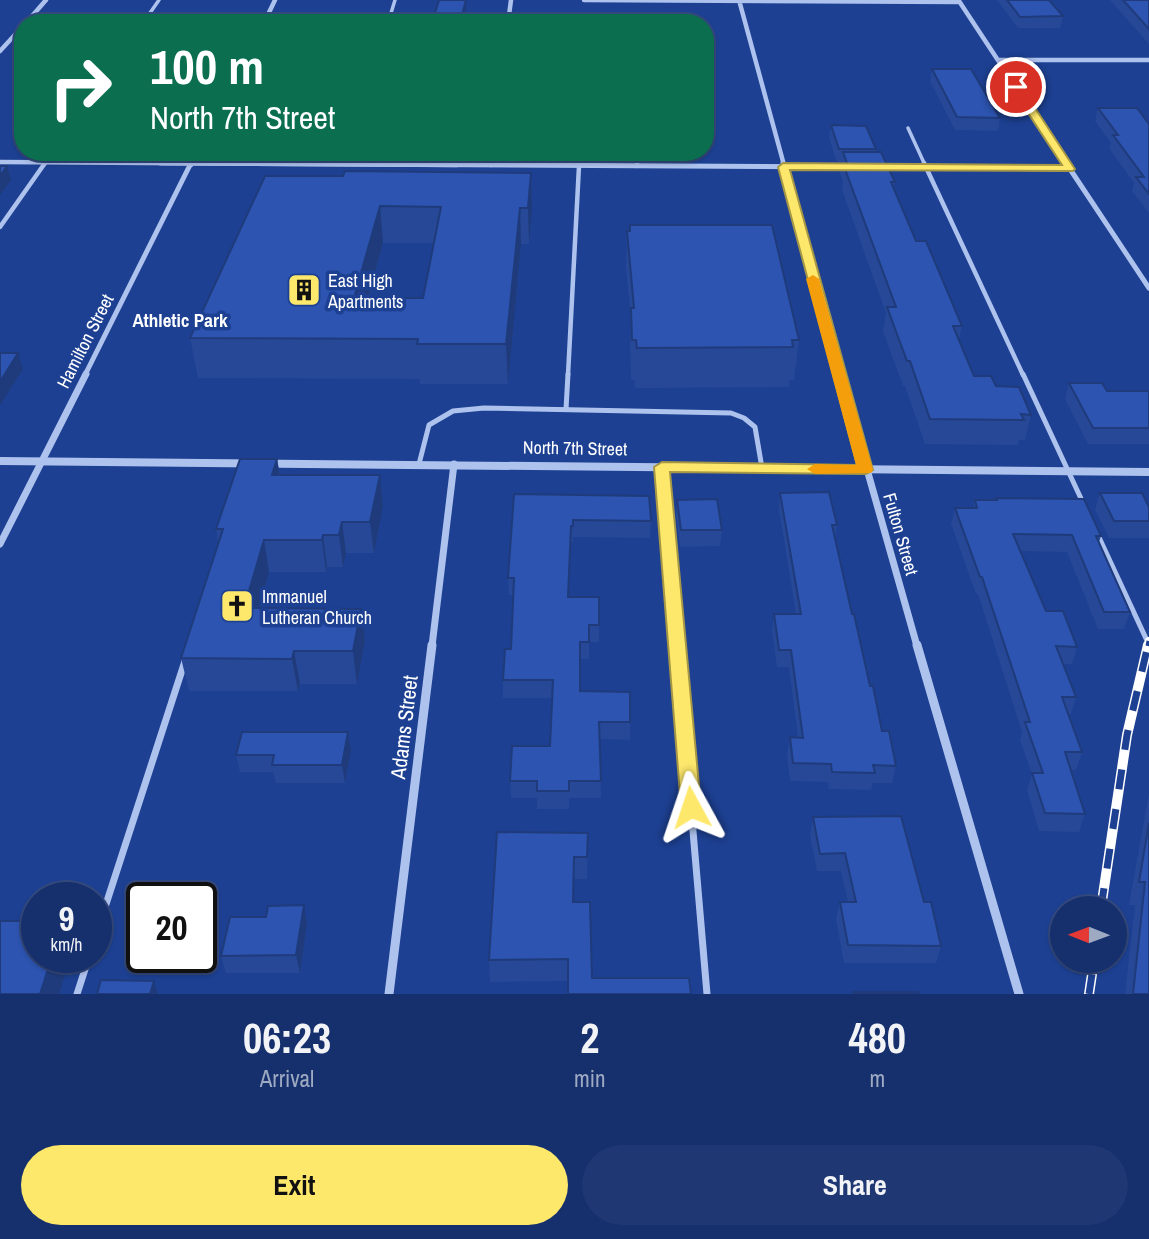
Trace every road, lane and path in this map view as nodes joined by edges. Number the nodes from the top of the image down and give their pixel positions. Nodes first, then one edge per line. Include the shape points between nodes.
1 (46, 0) edge
2 (584, 0) edge
3 (623, 0) edge
4 (740, 1) edge
5 (959, 1) edge
6 (33, 14) edge
7 (14, 35) edge
8 (0, 51) edge
9 (998, 60) junction
10 (1149, 60) edge
11 (908, 128) dead end
12 (343, 161) edge
13 (492, 161) edge
14 (636, 161) edge
15 (0, 162) edge
16 (46, 162) junction
17 (192, 162) junction
18 (342, 164) junction
19 (491, 165) junction
20 (579, 166) junction
21 (636, 166) junction
22 (783, 167) junction
23 (862, 167) edge
24 (875, 167) edge
25 (926, 167) junction
26 (1069, 169) junction
27 (0, 227) edge
28 (1149, 288) edge
29 (566, 409) junction
30 (0, 461) edge
31 (43, 461) junction
32 (419, 464) junction
33 (454, 464) junction
34 (662, 467) junction
35 (762, 468) junction
36 (866, 470) junction
37 (1069, 471) junction
38 (1149, 472) edge
39 (1090, 518) edge
40 (1096, 530) edge
41 (0, 544) edge
42 (1149, 645) edge
43 (186, 657) edge
44 (112, 886) edge
45 (84, 973) edge
46 (77, 994) edge
47 (389, 994) edge
48 (707, 994) edge
49 (1019, 994) edge

1 - 6 street
2 - 3 street
3 - 4 street
4 - 5 street
4 - 22 street, Fulton Street
5 - 9 street
7 - 8 street
9 - 10 street
9 - 26 street
11 - 25 lane
12 - 18 lane
13 - 19 street
14 - 21 lane
15 - 16 street
16 - 17 street
16 - 27 lane
17 - 18 street
17 - 31 street, Hamilton Street
18 - 19 street
19 - 20 street
20 - 21 street
20 - 29 lane
21 - 22 street
22 - 23 street
22 - 36 street, Fulton Street
24 - 25 street
25 - 26 street
25 - 37 lane
26 - 28 street
29 - 32 lane via 484,408 443,415 429,425
29 - 35 lane via 733,414 755,427
30 - 31 street, North 7th Street
31 - 32 street, North 7th Street via 247,467
31 - 41 street, Hamilton Street
32 - 33 street, North 7th Street
33 - 34 street, North 7th Street
33 - 47 street, Adams Street
34 - 35 street, North 7th Street
34 - 48 lane
35 - 36 street, North 7th Street
36 - 37 street, North 7th Street
36 - 49 street, Fulton Street
37 - 38 street, North 7th Street
37 - 39 lane
40 - 42 lane
43 - 44 lane
45 - 46 lane

